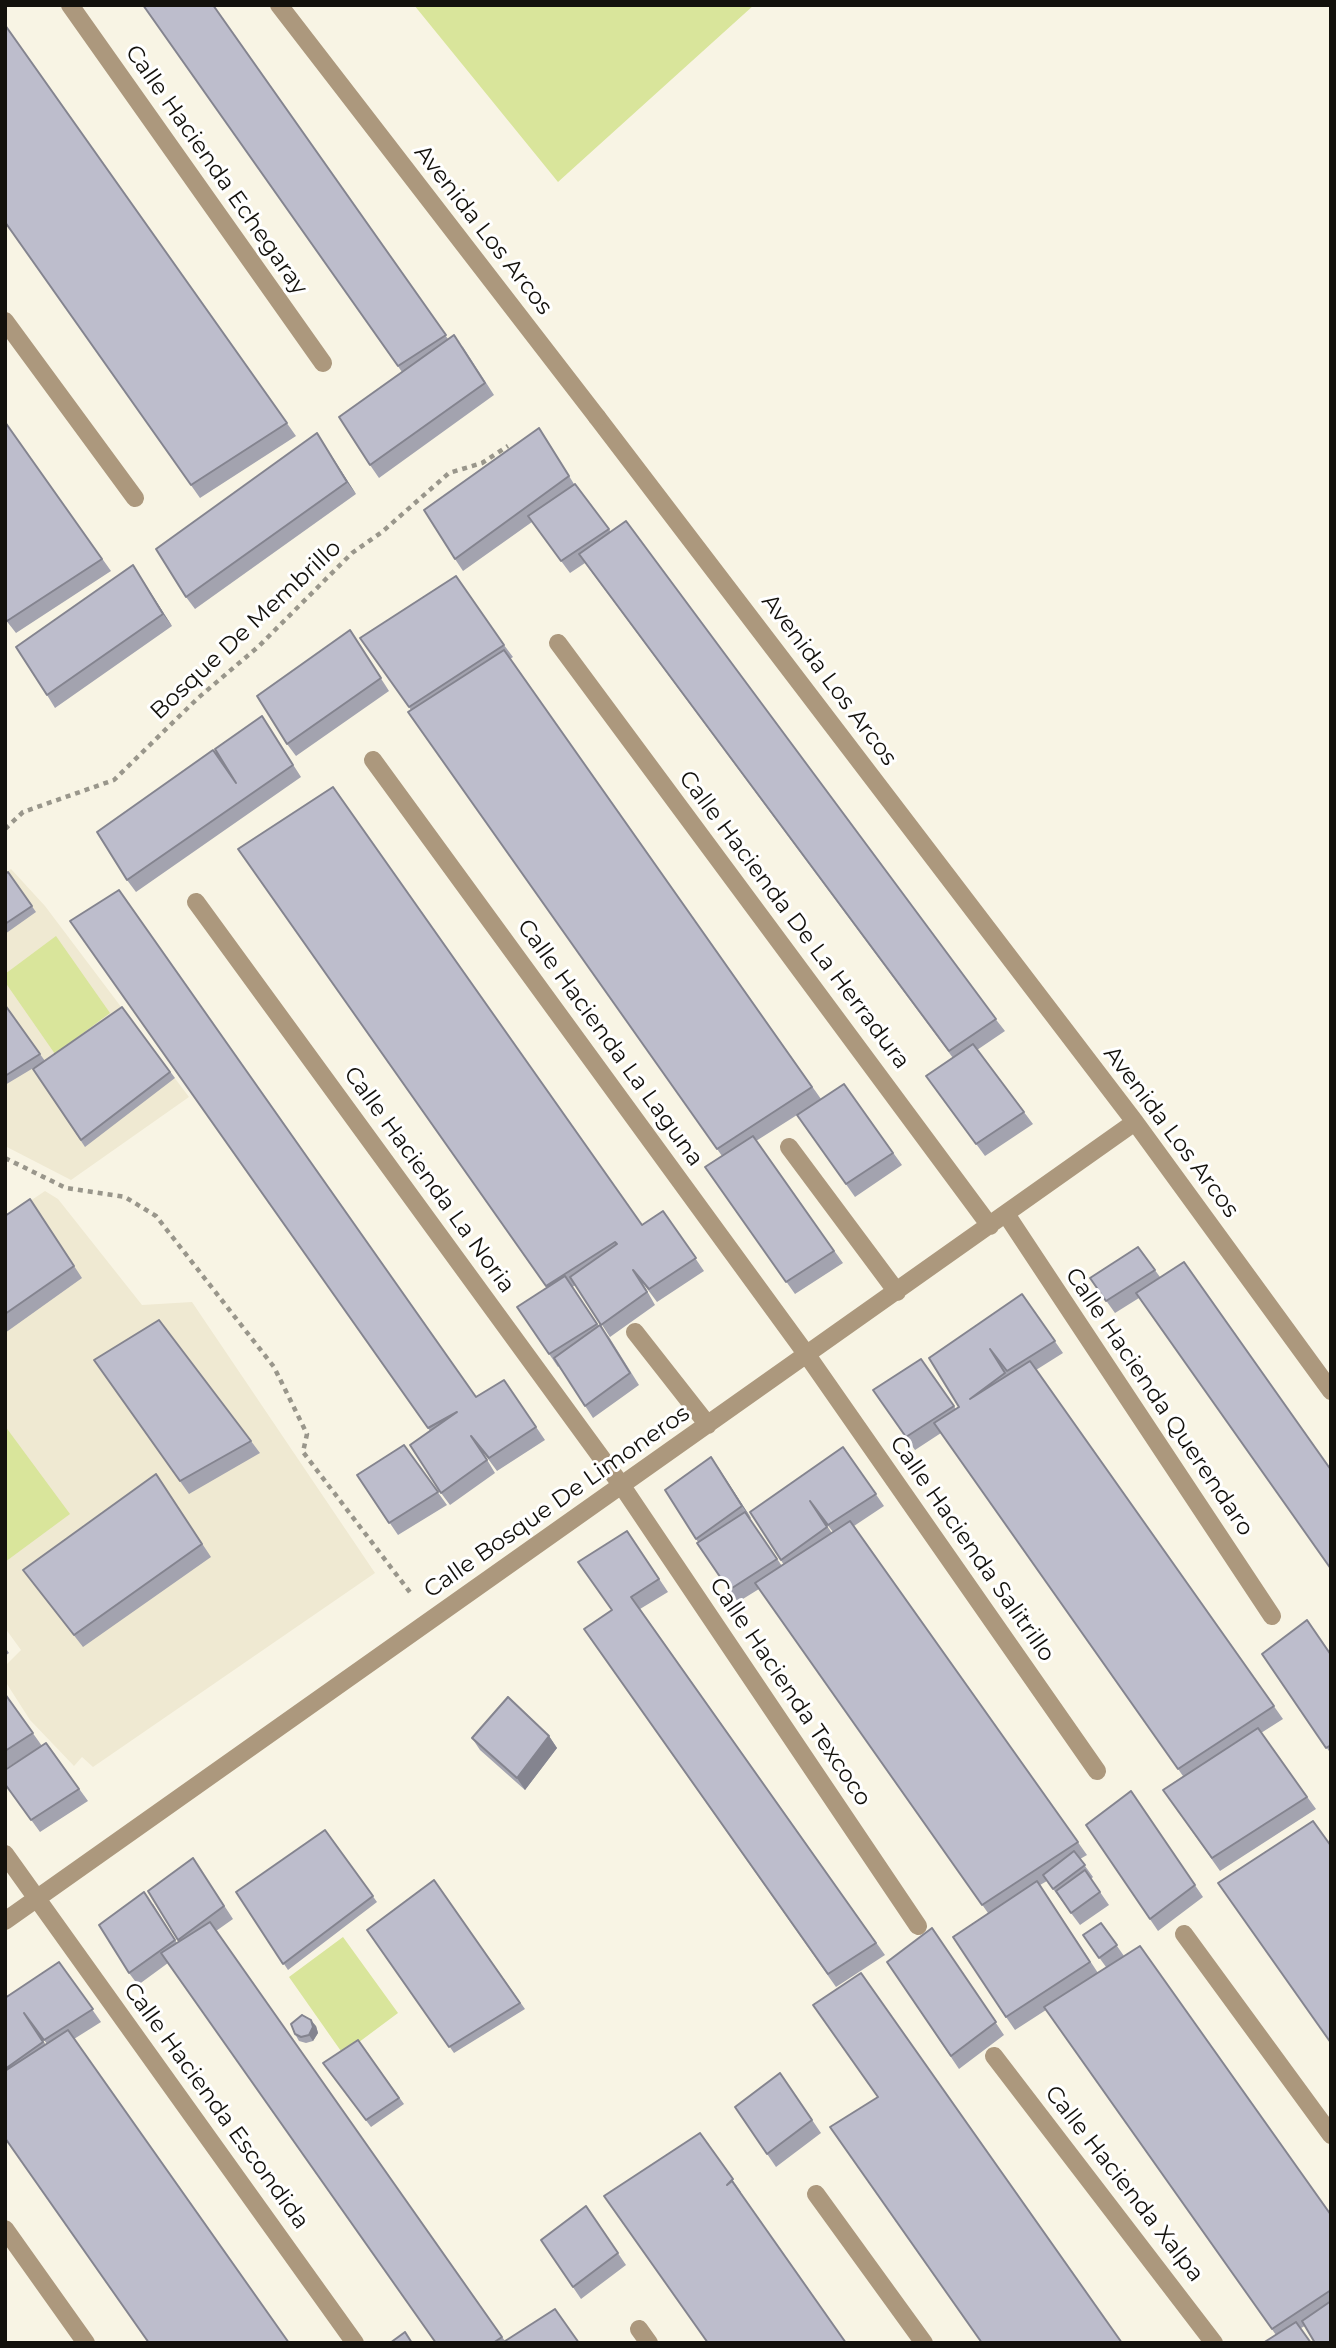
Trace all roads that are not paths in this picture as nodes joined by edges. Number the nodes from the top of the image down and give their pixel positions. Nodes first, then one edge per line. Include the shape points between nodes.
1 (69, 5) edge
2 (279, 5) edge
3 (5, 321) edge
4 (323, 363) dead end
5 (135, 498) dead end
6 (558, 643) dead end
7 (373, 760) dead end
8 (196, 902) dead end
9 (1135, 1122) junction
10 (789, 1147) dead end
11 (1006, 1214) junction
12 (990, 1226) junction
13 (897, 1292) junction
14 (635, 1332) dead end
15 (807, 1355) junction
16 (1331, 1391) edge
17 (708, 1425) junction
18 (622, 1486) junction
19 (1272, 1616) dead end
20 (1097, 1771) dead end
21 (5, 1854) edge
22 (37, 1898) junction
23 (5, 1921) edge
24 (918, 1926) dead end
25 (1184, 1934) dead end
26 (994, 2056) dead end
27 (1331, 2135) edge
28 (816, 2194) dead end
29 (5, 2229) edge
30 (86, 2343) edge
31 (355, 2343) edge
32 (924, 2343) edge
33 (1214, 2343) edge

1 - 4 street, Calle Hacienda Echegaray
2 - 9 street, Avenida Los Arcos
3 - 5 street
6 - 12 street, Calle Hacienda De La Herradura
7 - 15 street, Calle Hacienda La Laguna
8 - 18 street, Calle Hacienda La Noria
9 - 11 street, Calle Bosque De Limoneros
9 - 16 street, Avenida Los Arcos
10 - 13 street
11 - 12 street, Calle Bosque De Limoneros
11 - 19 street, Calle Hacienda Querendaro
12 - 13 street, Calle Bosque De Limoneros
13 - 15 street, Calle Bosque De Limoneros
14 - 17 street
15 - 17 street, Calle Bosque De Limoneros
15 - 20 street, Calle Hacienda Salitrillo
17 - 18 street, Calle Bosque De Limoneros
18 - 22 street, Calle Bosque De Limoneros
18 - 24 street, Calle Hacienda Texcoco
21 - 22 street, Calle Hacienda Escondida
22 - 23 street, Calle Bosque De Limoneros
22 - 31 street, Calle Hacienda Escondida
25 - 27 street
26 - 33 street, Calle Hacienda Xalpa
28 - 32 street
29 - 30 street

